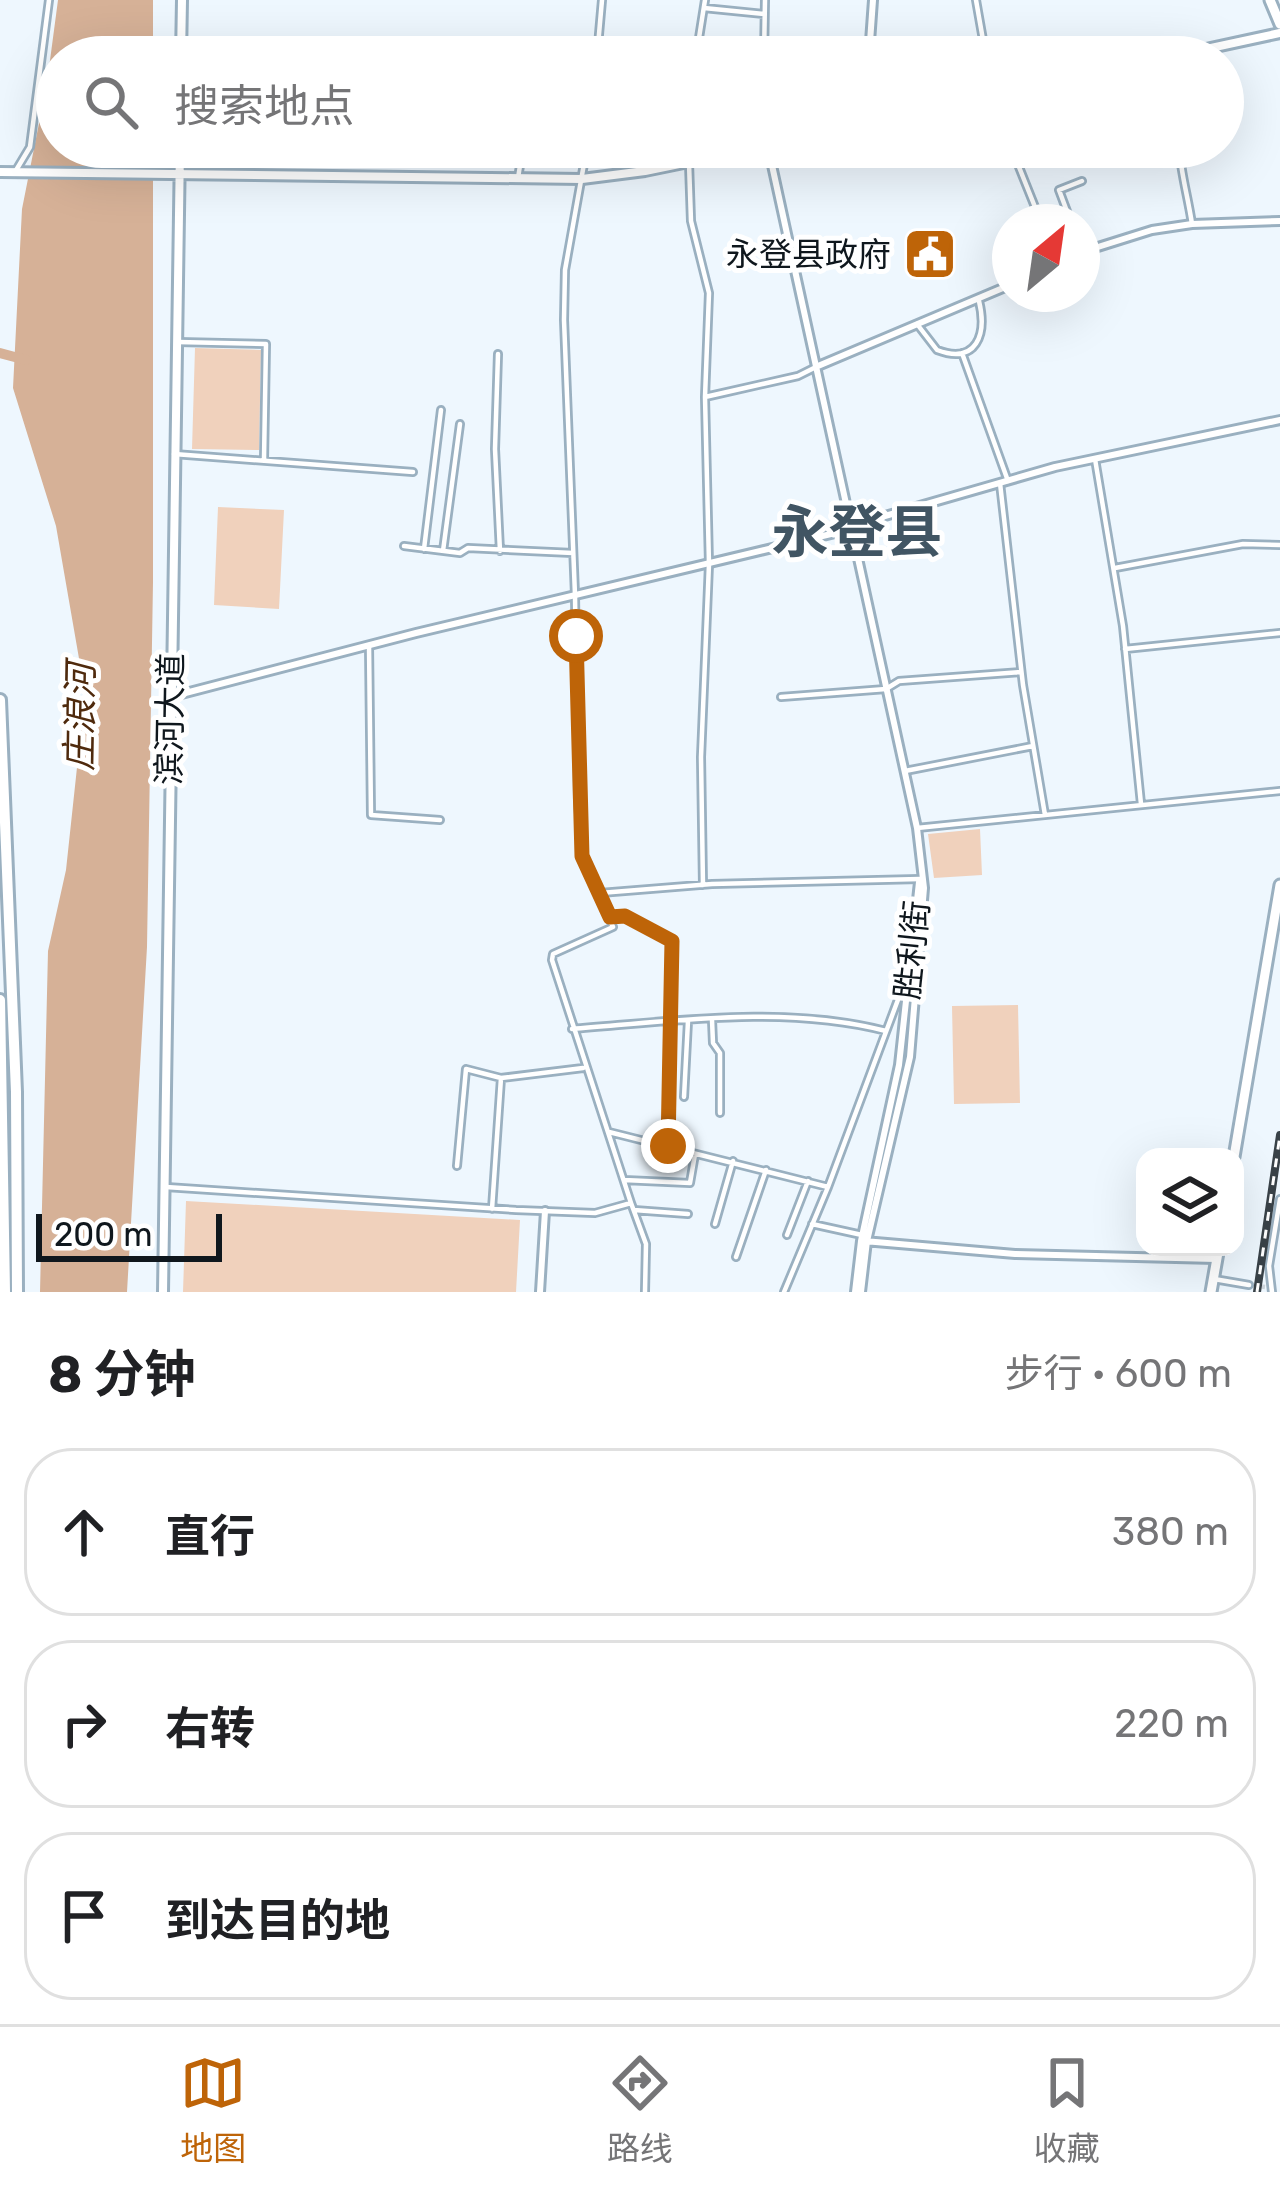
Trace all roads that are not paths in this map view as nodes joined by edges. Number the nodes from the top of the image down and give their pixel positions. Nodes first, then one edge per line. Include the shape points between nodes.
1 (49, 0) edge
2 (182, 0) edge
3 (602, 0) edge
4 (764, 0) edge
5 (873, 0) edge
6 (976, 0) edge
7 (1270, 0) edge
8 (705, 4) edge
9 (764, 14) junction
10 (1280, 24) edge
11 (1280, 33) edge
12 (44, 36) edge
13 (181, 36) edge
14 (599, 36) edge
15 (700, 36) edge
16 (764, 36) edge
17 (870, 36) edge
18 (982, 36) edge
19 (1244, 41) edge
20 (36, 101) edge
21 (179, 168) edge
22 (520, 168) edge
23 (583, 168) edge
24 (658, 168) edge
25 (685, 168) edge
26 (770, 168) edge
27 (1019, 168) edge
28 (1183, 168) edge
29 (179, 171) junction
30 (0, 172) edge
31 (20, 172) junction
32 (518, 178) junction
33 (582, 179) junction
34 (1082, 181) dead end
35 (1034, 204) edge
36 (1065, 204) edge
37 (1280, 221) edge
38 (1192, 224) junction
39 (1100, 246) edge
40 (992, 294) edge
41 (979, 301) junction
42 (916, 324) junction
43 (176, 342) junction
44 (962, 352) junction
45 (498, 354) dead end
46 (818, 366) junction
47 (705, 397) junction
48 (440, 410) dead end
49 (1280, 420) edge
50 (460, 424) dead end
51 (174, 454) junction
52 (264, 459) junction
53 (1095, 460) junction
54 (413, 472) dead end
55 (1004, 482) junction
56 (852, 530) junction
57 (1280, 545) edge
58 (404, 546) dead end
59 (424, 549) junction
60 (500, 550) junction
61 (443, 551) junction
62 (573, 553) junction
63 (709, 563) junction
64 (1115, 568) junction
65 (575, 595) junction
66 (1280, 633) edge
67 (368, 645) junction
68 (1125, 649) junction
69 (1022, 672) junction
70 (886, 689) junction
71 (170, 697) junction
72 (781, 698) dead end
73 (0, 700) edge
74 (1034, 746) junction
75 (904, 772) junction
76 (1280, 791) edge
77 (1141, 805) junction
78 (1045, 815) junction
79 (440, 820) dead end
80 (917, 828) junction
81 (920, 879) junction
82 (703, 885) junction
83 (1280, 885) edge
84 (600, 893) junction
85 (610, 917) junction
86 (910, 982) junction
87 (0, 1000) edge
88 (712, 1020) junction
89 (668, 1021) junction
90 (688, 1021) junction
91 (572, 1029) junction
92 (886, 1031) junction
93 (586, 1067) junction
94 (501, 1078) junction
95 (684, 1097) dead end
96 (720, 1113) dead end
97 (609, 1132) junction
98 (668, 1146) junction
99 (1236, 1148) edge
100 (695, 1153) junction
101 (733, 1161) junction
102 (457, 1166) dead end
103 (766, 1170) junction
104 (624, 1180) junction
105 (808, 1181) junction
106 (828, 1186) junction
107 (164, 1187) junction
108 (1280, 1199) edge
109 (632, 1207) junction
110 (492, 1209) junction
111 (545, 1211) junction
112 (688, 1214) dead end
113 (715, 1224) dead end
114 (812, 1224) junction
115 (787, 1234) dead end
116 (863, 1239) junction
117 (1136, 1253) edge
118 (1218, 1256) edge
119 (736, 1257) dead end
120 (1214, 1279) junction
121 (1249, 1285) dead end
122 (1270, 1289) edge
123 (5, 1292) edge
124 (17, 1292) edge
125 (163, 1292) edge
126 (540, 1292) edge
127 (645, 1292) edge
128 (784, 1292) edge
129 (858, 1292) edge
130 (1211, 1292) edge

1 - 12 street
2 - 13 main road
3 - 14 street
4 - 9 street
5 - 17 street
6 - 18 street
7 - 10 main road
8 - 9 street
8 - 15 street
9 - 16 street
11 - 19 main road
20 - 31 street
21 - 29 main road, 滨河大道
22 - 32 street
23 - 33 street
24 - 33 main road
25 - 47 street via 709,293
26 - 46 street
27 - 35 street
28 - 38 street
29 - 31 main road
29 - 32 main road
29 - 43 main road, 滨河大道
30 - 31 main road
32 - 33 main road
33 - 62 street via 565,270
34 - 36 street via 1060,190
37 - 38 street
38 - 39 street
40 - 41 street
41 - 42 street
41 - 44 street via 982,332
42 - 44 street via 937,350
42 - 46 street
43 - 51 main road, 滨河大道
43 - 52 street via 266,344
44 - 55 street
45 - 60 street
46 - 47 street
46 - 56 street
47 - 63 street
48 - 59 street
49 - 53 street
50 - 61 street
51 - 52 street
51 - 71 main road, 滨河大道
52 - 54 street
53 - 55 street
53 - 64 street
55 - 56 street
55 - 69 street
56 - 63 street
56 - 70 street
57 - 64 street via 1243,544
58 - 59 street
59 - 61 street
60 - 61 street
60 - 62 street
62 - 65 street
63 - 65 street
63 - 82 street
64 - 68 street
65 - 67 street
65 - 84 street via 582,856
66 - 68 street
67 - 71 street
67 - 79 street via 371,814
68 - 77 street
69 - 70 street via 898,681
69 - 74 street
70 - 72 street
70 - 75 street
71 - 107 main road, 滨河大道
73 - 124 highway
74 - 75 street
74 - 78 street
75 - 80 street
76 - 77 street
77 - 78 street
78 - 80 street
80 - 81 street
81 - 82 street
81 - 86 street, 胜利街
81 - 116 street, 胜利街 via 910,1057
82 - 84 street
83 - 99 main road
84 - 85 street
85 - 89 street via 625,916 672,941
85 - 91 street via 613,927 553,954
86 - 92 street
86 - 116 street, 胜利街
87 - 123 highway
88 - 90 street
88 - 92 street via 840,1019
88 - 96 street
89 - 90 street
89 - 91 street
89 - 98 street
90 - 95 street
91 - 93 street
92 - 106 street
93 - 94 street
93 - 97 street
94 - 102 street via 466,1070
94 - 110 street
97 - 98 street
97 - 104 street
98 - 100 street
100 - 101 street
100 - 104 street via 690,1183
101 - 103 street
101 - 113 street
103 - 105 street
103 - 119 street
104 - 109 street
105 - 106 street
105 - 115 street
106 - 114 street
107 - 110 street
107 - 125 main road, 滨河大道
108 - 122 street
109 - 111 street
109 - 112 street
109 - 127 street via 646,1244
110 - 111 street
111 - 126 street
114 - 116 street
114 - 128 street
116 - 117 street via 1015,1254
116 - 129 street, 胜利街
118 - 120 main road
120 - 121 street
120 - 130 main road

